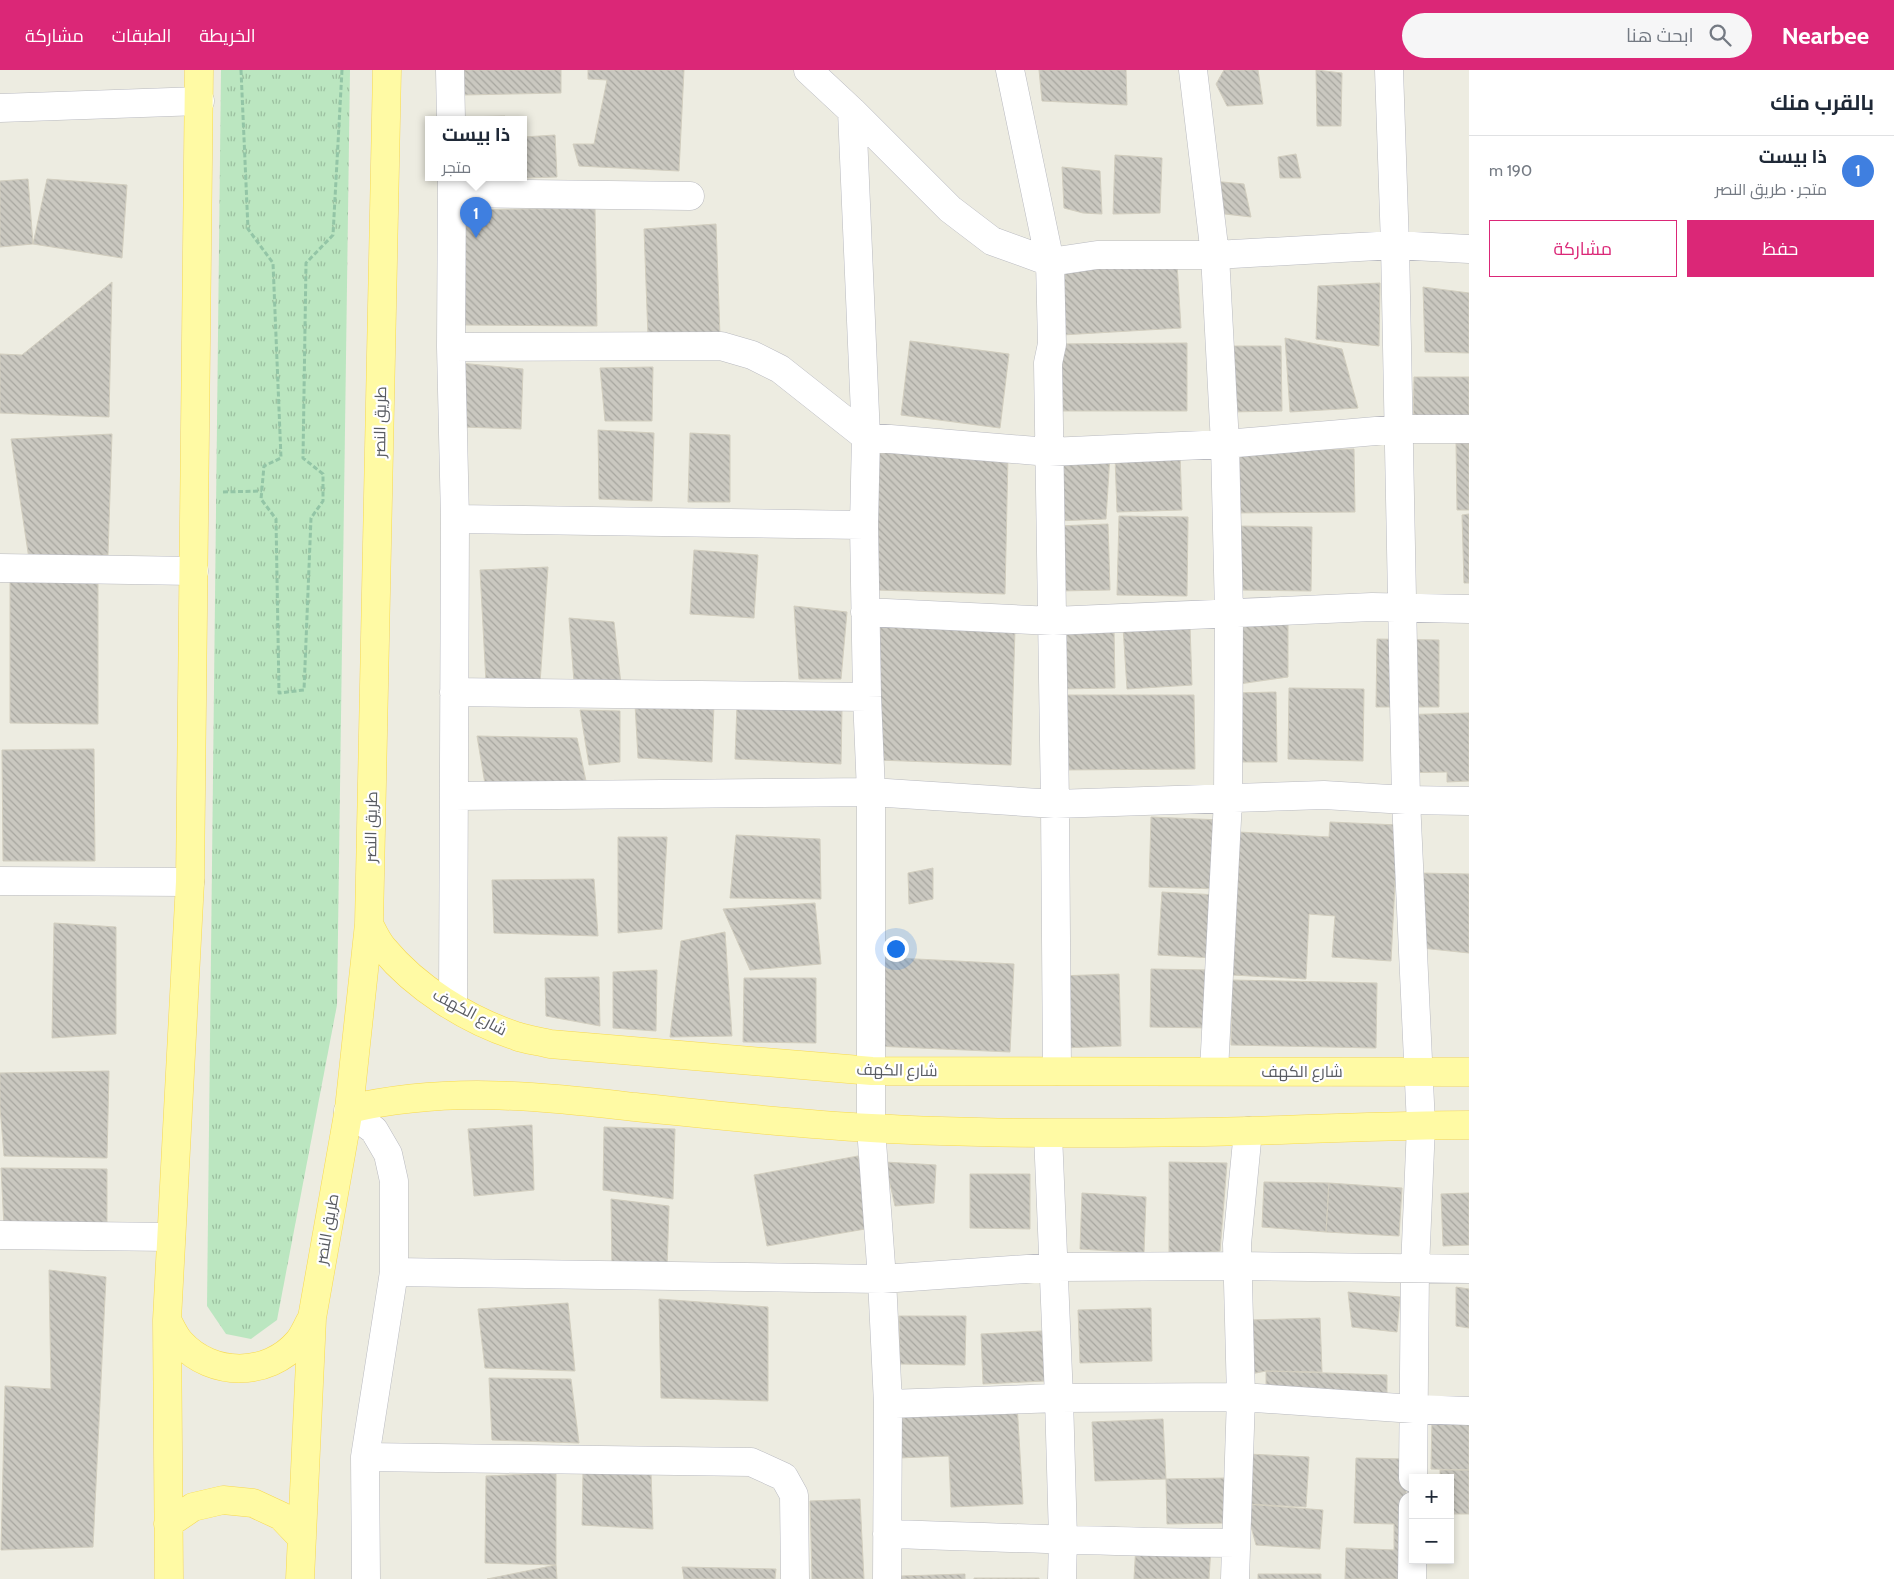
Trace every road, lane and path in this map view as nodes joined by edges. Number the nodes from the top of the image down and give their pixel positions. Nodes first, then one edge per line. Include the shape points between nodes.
1 (199, 70) edge
2 (241, 70) edge
3 (342, 70) edge
4 (386, 70) edge
5 (450, 70) edge
6 (808, 70) edge
7 (1010, 70) edge
8 (1193, 70) edge
9 (1389, 70) edge
10 (200, 102) junction
11 (0, 108) edge
12 (852, 111) junction
13 (451, 116) edge
14 (452, 185) edge
15 (690, 196) dead end
16 (1395, 244) junction
17 (1469, 249) edge
18 (1215, 255) junction
19 (1050, 262) junction
20 (451, 347) junction
21 (1399, 429) junction
22 (1469, 429) edge
23 (866, 437) junction
24 (1225, 444) junction
25 (1049, 452) junction
26 (262, 491) junction
27 (195, 493) junction
28 (454, 519) junction
29 (864, 525) junction
30 (0, 568) edge
31 (194, 570) junction
32 (1402, 608) junction
33 (1469, 609) edge
34 (865, 612) junction
35 (1229, 613) junction
36 (1053, 621) junction
37 (454, 692) junction
38 (867, 697) junction
39 (871, 792) junction
40 (454, 796) junction
41 (1228, 800) junction
42 (1406, 800) junction
43 (1469, 800) edge
44 (1055, 804) junction
45 (0, 881) edge
46 (190, 882) junction
47 (369, 924) junction
48 (453, 1006) junction
49 (872, 1071) junction
50 (1058, 1071) junction
51 (1214, 1071) junction
52 (1418, 1072) junction
53 (1469, 1072) edge
54 (348, 1110) junction
55 (1421, 1125) junction
56 (1469, 1125) edge
57 (871, 1128) junction
58 (1248, 1131) junction
59 (1048, 1134) junction
60 (0, 1235) edge
61 (171, 1237) junction
62 (1237, 1266) junction
63 (1055, 1267) junction
64 (1415, 1268) junction
65 (1469, 1269) edge
66 (394, 1272) junction
67 (882, 1279) junction
68 (312, 1318) junction
69 (167, 1320) junction
70 (1241, 1397) junction
71 (1059, 1398) junction
72 (888, 1404) junction
73 (1414, 1410) junction
74 (1469, 1411) edge
75 (365, 1457) junction
76 (1413, 1474) edge
77 (1413, 1519) edge
78 (168, 1524) junction
79 (887, 1534) junction
80 (302, 1538) junction
81 (1063, 1538) junction
82 (1236, 1543) junction
83 (169, 1579) edge
84 (300, 1579) edge
85 (366, 1579) edge
86 (795, 1579) edge
87 (887, 1579) edge
88 (1062, 1579) edge
89 (1236, 1579) edge
90 (1412, 1579) edge

1 - 10 main road
2 - 26 path via 248,229 274,263 281,458 264,466
3 - 26 path via 333,235 306,263 303,458 323,474 323,501 311,518 304,690 278,693 276,519 261,499
4 - 47 main road, طريق النصر
5 - 13 street
6 - 12 street
7 - 19 street
8 - 18 street
9 - 16 street
10 - 11 street
10 - 27 main road
12 - 19 street via 950,210 992,241
12 - 23 street
14 - 15 street
14 - 20 street
16 - 17 street
16 - 18 street
16 - 21 street
18 - 19 street via 1097,255
18 - 24 street
19 - 25 street
20 - 23 street via 721,346 752,355 780,369
20 - 28 street
21 - 22 street
21 - 24 street
21 - 32 street
23 - 25 street
23 - 29 street
24 - 25 street
24 - 35 street
25 - 36 street
26 - 27 path
27 - 31 main road
28 - 29 street
28 - 37 street
29 - 34 street
30 - 31 street
31 - 46 main road
32 - 33 street
32 - 35 street
32 - 42 street
34 - 36 street
34 - 38 street
35 - 36 street
35 - 41 street
36 - 44 street
37 - 38 street
37 - 40 street
38 - 39 street
39 - 40 street
39 - 44 street
39 - 49 street
40 - 48 street
41 - 42 street via 1324,795
41 - 44 street
41 - 51 street
42 - 43 street
42 - 52 street
44 - 50 street
45 - 46 street
46 - 61 main road
47 - 48 main road, شارع الكهف via 382,947 403,969
47 - 54 main road, طريق النصر
48 - 49 main road, شارع الكهف via 517,1036 550,1044
49 - 50 main road, شارع الكهف
49 - 57 street
50 - 51 main road, شارع الكهف
51 - 52 main road, شارع الكهف
52 - 53 main road, شارع الكهف
52 - 55 street
54 - 57 main road via 416,1097 492,1094
54 - 66 street via 374,1130 388,1154 394,1181
54 - 68 main road, طريق النصر
55 - 56 main road
55 - 58 main road
55 - 64 street
57 - 59 main road
57 - 67 street
58 - 59 main road
58 - 62 street
59 - 63 street
60 - 61 street
61 - 69 main road
62 - 63 street
62 - 64 street
62 - 70 street
63 - 67 street
63 - 71 street
64 - 65 street
64 - 73 street
66 - 67 street
66 - 75 street
67 - 72 street
68 - 69 main road via 298,1341 278,1359 254,1368 227,1368 202,1360 181,1343
68 - 80 main road, طريق النصر
69 - 78 main road
70 - 71 street
70 - 73 street
70 - 82 street
71 - 72 street
71 - 81 street
72 - 79 street
73 - 74 street
73 - 76 street
75 - 85 street
75 - 86 street via 750,1462 784,1477 794,1495
77 - 90 street
78 - 80 main road via 193,1507 223,1500 253,1503 281,1516
78 - 83 main road
79 - 81 street
79 - 87 street
80 - 84 main road, طريق النصر
81 - 82 street via 1136,1543
81 - 88 street
82 - 89 street

